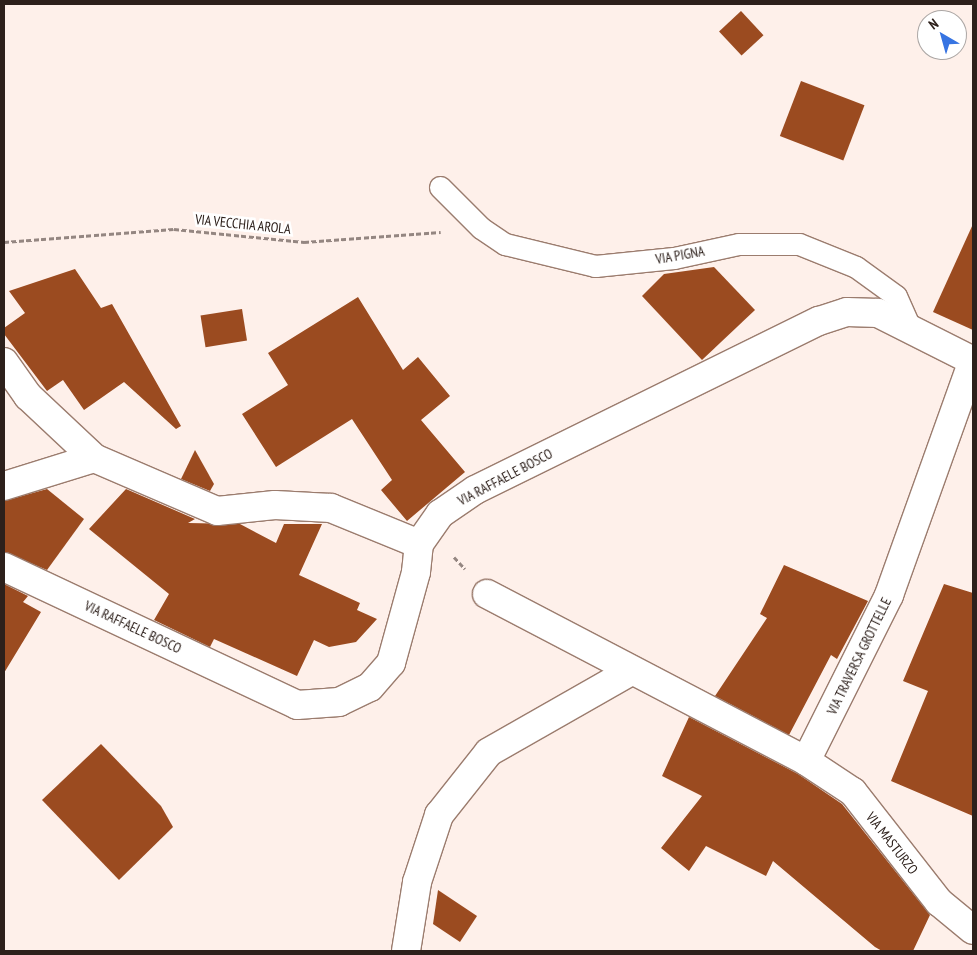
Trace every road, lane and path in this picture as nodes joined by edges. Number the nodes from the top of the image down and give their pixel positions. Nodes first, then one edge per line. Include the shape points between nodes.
1 (440, 186) dead end
2 (481, 228) junction
3 (4, 242) edge
4 (910, 328) junction
5 (973, 361) edge
6 (4, 362) edge
7 (94, 458) junction
8 (4, 486) edge
9 (424, 537) junction
10 (4, 567) edge
11 (487, 594) joint
12 (629, 672) junction
13 (806, 761) junction
14 (973, 930) edge
15 (406, 951) edge

1 - 2 lane, VIA PIGNA
2 - 3 path, VIA VECCHIA AROLA via 304,242 174,229
2 - 4 lane, VIA PIGNA via 505,244 595,266 674,258 739,244 799,244 856,267 896,296
4 - 5 street, VIA RAFFAELE BOSCO
4 - 9 street, VIA RAFFAELE BOSCO via 878,313 847,312 819,321 475,490 440,514
5 - 13 street, VIA TRAVERSA GROTTELLE via 890,595
6 - 7 street via 28,396
7 - 8 street
7 - 9 street via 217,510 275,506 331,508
9 - 10 street, VIA RAFFAELE BOSCO via 391,663 370,687 339,702 297,705
9 - 11 path
11 - 12 street
12 - 13 street
12 - 15 street via 489,752 439,815 423,865
13 - 14 street, VIA MASTURZO via 853,792 939,902

